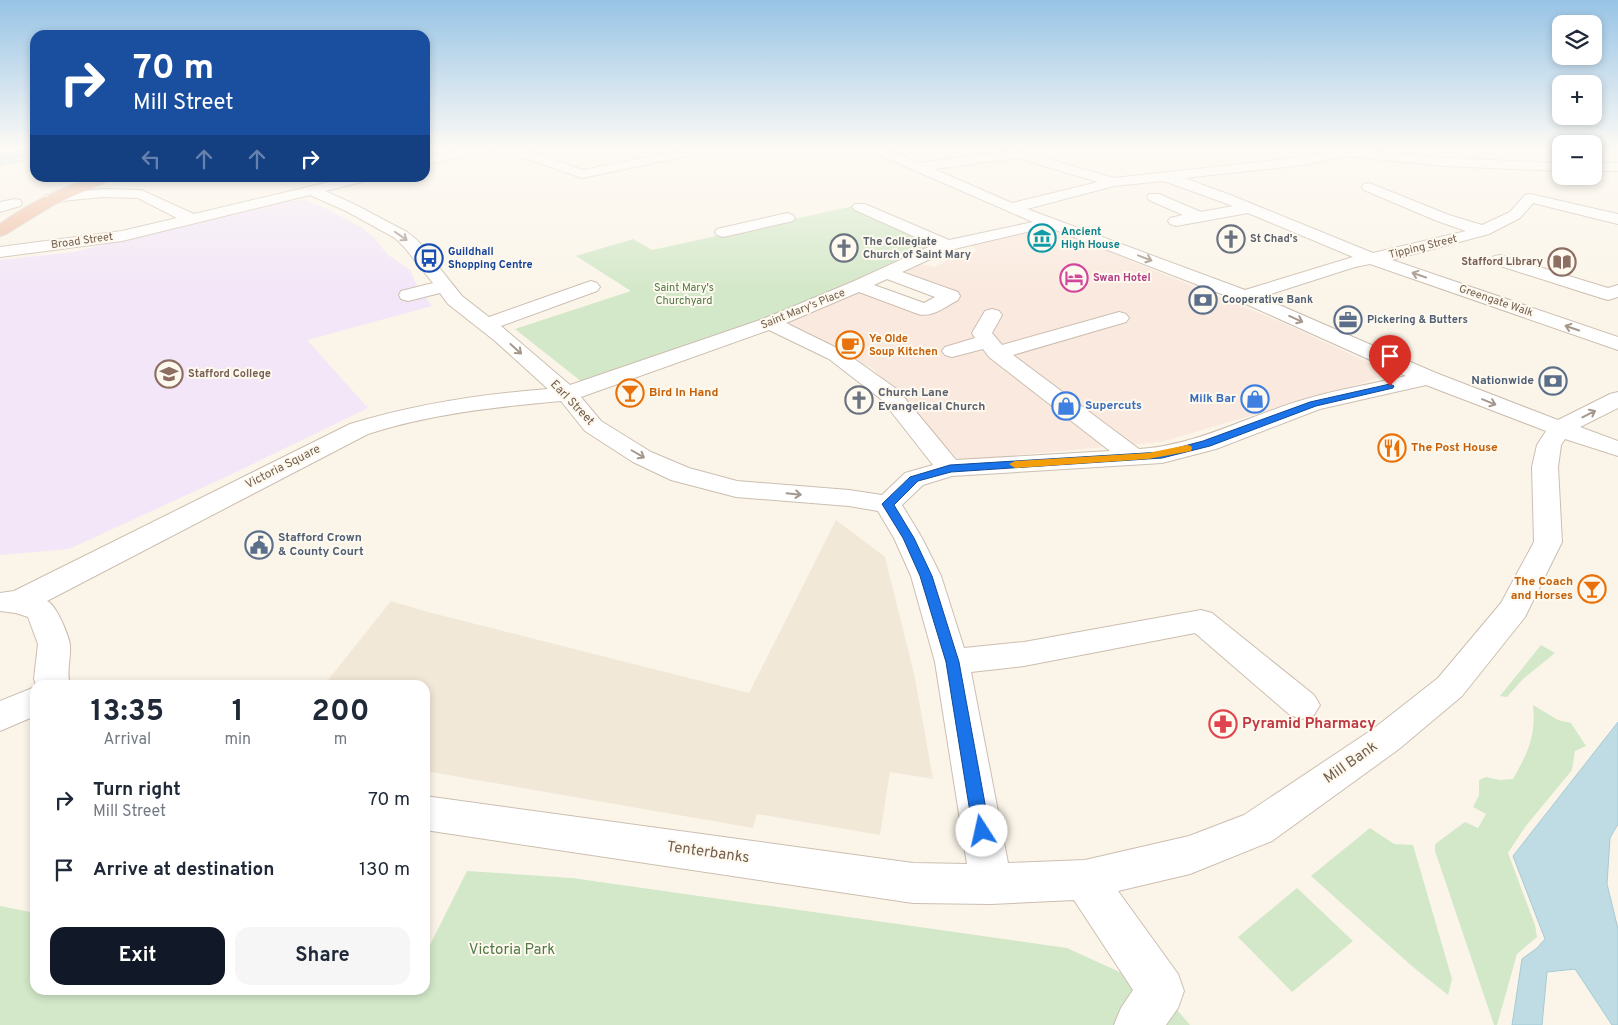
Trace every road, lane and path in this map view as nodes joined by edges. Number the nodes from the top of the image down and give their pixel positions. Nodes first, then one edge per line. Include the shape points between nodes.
1 (34, 196) edge
2 (57, 196) edge
3 (74, 196) edge
4 (145, 196) edge
5 (286, 196) edge
6 (324, 196) edge
7 (983, 196) edge
8 (1059, 196) edge
9 (1217, 196) edge
10 (1390, 196) edge
11 (1526, 196) edge
12 (1538, 196) edge
13 (51, 198) junction
14 (1154, 198) dead end
15 (15, 203) joint
16 (860, 207) dead end
17 (1011, 208) junction
18 (1250, 208) junction
19 (0, 209) edge
20 (1618, 211) edge
21 (1601, 214) junction
22 (1200, 217) junction
23 (190, 218) junction
24 (787, 218) dead end
25 (1618, 219) edge
26 (1176, 221) dead end
27 (1051, 222) junction
28 (1484, 231) junction
29 (723, 232) dead end
30 (1, 239) edge
31 (945, 247) junction
32 (1373, 259) junction
33 (1500, 260) dead end
34 (886, 273) junction
35 (444, 286) junction
36 (858, 286) junction
37 (591, 287) dead end
38 (1618, 291) edge
39 (408, 294) dead end
40 (1244, 296) junction
41 (992, 315) dead end
42 (1119, 318) dead end
43 (770, 323) junction
44 (486, 325) junction
45 (1618, 344) edge
46 (992, 347) junction
47 (952, 351) dead end
48 (1428, 378) junction
49 (567, 394) junction
50 (1618, 399) edge
51 (1560, 428) junction
52 (1618, 449) edge
53 (1134, 457) junction
54 (950, 468) junction
55 (888, 504) junction
56 (9, 602) edge
57 (952, 662) junction
58 (51, 680) edge
59 (30, 702) edge
60 (1302, 705) dead end
61 (0, 717) edge
62 (430, 814) edge
63 (1085, 880) junction
64 (991, 884) junction
65 (1138, 1025) edge

1 - 15 highway
2 - 13 highway
3 - 13 street
4 - 23 street
5 - 23 street, Broad Street
6 -> 35 street, Earl Street via 401,235
7 - 17 street
8 - 17 street
9 - 18 street, Greengate Walk
10 - 28 street
11 - 28 street, Tipping Street via 1515,216
12 - 21 street, Tipping Street
13 - 30 highway via 28,211
14 - 22 street
15 - 19 street
16 - 31 street
17 - 27 street
18 - 22 street
18 - 32 street, Greengate Walk
20 - 21 street
21 - 25 street
22 - 26 street
23 - 30 street, Broad Street via 122,236
24 - 29 street
27 - 31 street, Saint Mary's Place
27 -> 40 street
28 - 32 street, Tipping Street
31 - 34 street, Saint Mary's Place
32 - 40 street, Tipping Street via 1352,262
45 -> 32 street, Greengate Walk
33 - 38 street via 1608,294
34 - 36 street, Saint Mary's Place
34 - 36 street via 951,296 924,310
35 - 39 street
35 - 44 street, Earl Street via 455,300
36 - 43 street, Saint Mary's Place
37 - 44 street
40 -> 48 street
41 - 46 street via 982,333
42 - 46 street
43 - 49 street, Saint Mary's Place
43 - 54 street via 836,354 890,395
44 -> 49 street, Earl Street
46 - 47 street
46 - 53 street
48 -> 51 street
48 - 53 street via 1313,404 1207,444 1162,455
49 -> 55 street, Earl Street via 593,426 642,457 680,474 736,489
49 - 56 street, Victoria Square via 495,400 400,416 359,429
51 -> 50 street
51 - 52 street
51 - 63 street, Mill Bank via 1548,445 1545,467 1548,542 1514,609 1450,687 1386,739 1258,828 1190,855
53 - 54 street
54 - 55 street via 914,479
55 - 57 street via 926,576
56 - 58 street via 41,610 54,644
57 - 60 street via 1024,654 1201,621
57 - 64 street
59 - 61 street
62 - 64 street, Tenterbanks via 913,883
63 - 64 street, Mill Bank
63 - 65 street via 1161,991

